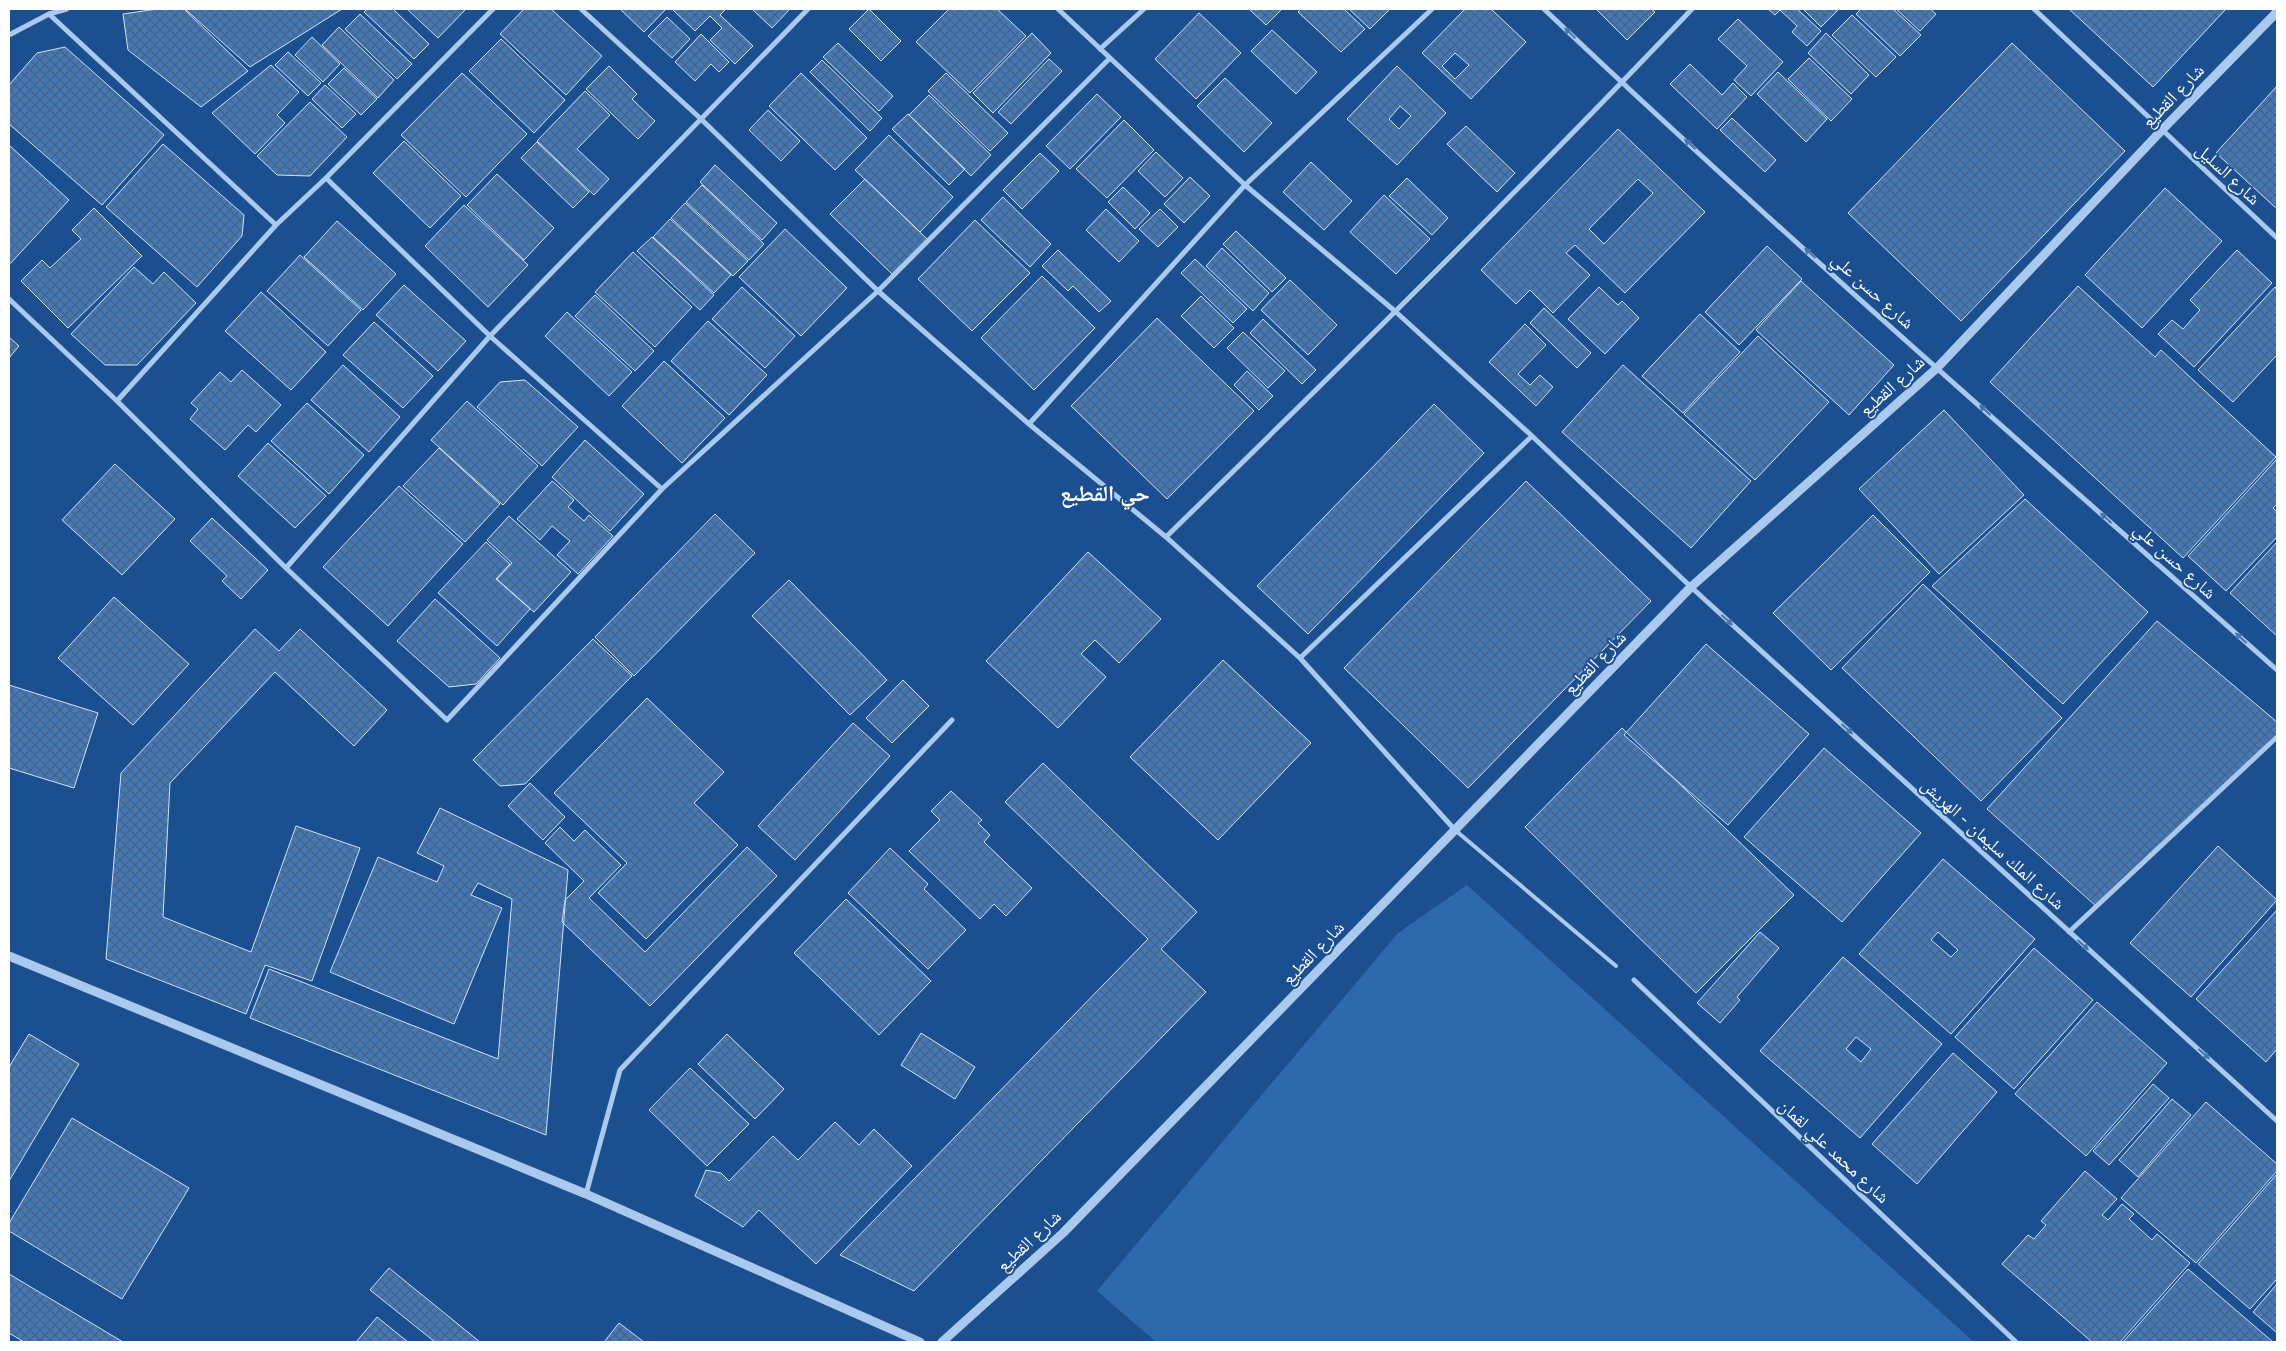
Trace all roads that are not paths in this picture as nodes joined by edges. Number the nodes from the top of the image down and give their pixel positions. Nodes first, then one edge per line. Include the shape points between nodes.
1 (67, 9) edge
2 (493, 9) edge
3 (581, 9) edge
4 (808, 9) edge
5 (1058, 9) edge
6 (1144, 9) edge
7 (1432, 9) edge
8 (1544, 9) edge
9 (1692, 9) edge
10 (2034, 9) edge
11 (2277, 12) edge
12 (49, 14) junction
13 (9, 35) edge
14 (1100, 49) junction
15 (1110, 58) junction
16 (1622, 83) junction
17 (701, 119) junction
18 (2161, 131) junction
19 (326, 178) junction
20 (1245, 185) junction
21 (276, 225) junction
22 (2277, 238) edge
23 (878, 291) junction
24 (9, 298) edge
25 (1396, 312) junction
26 (490, 336) junction
27 (1937, 368) junction
28 (117, 401) junction
29 (1029, 424) junction
30 (1532, 436) junction
31 (662, 488) junction
32 (1166, 537) junction
33 (286, 568) junction
34 (1691, 587) junction
35 (1300, 658) junction
36 (2277, 670) edge
37 (952, 720) dead end
38 (2277, 737) edge
39 (1455, 830) junction
40 (2069, 932) junction
41 (9, 956) edge
42 (1616, 966) dead end
43 (1634, 980) dead end
44 (2277, 1121) edge
45 (586, 1194) junction
46 (920, 1342) edge
47 (942, 1342) edge
48 (2016, 1342) edge

1 - 12 street
2 - 19 street
3 - 17 street
4 - 17 street
5 - 14 street, شارع الملك سليمان - الهريش
6 - 14 street
7 - 20 street
16 -> 8 street, شارع حسن علي
9 - 16 street
10 - 18 street, شارع السليل
11 - 18 street, شارع القطيع
12 - 13 street
12 - 21 street
14 - 15 street, شارع الملك سليمان - الهريش
15 - 20 street, شارع الملك سليمان - الهريش
15 - 23 street
16 - 25 street
27 -> 16 street, شارع حسن علي
17 - 23 street
17 - 26 street
18 - 22 street, شارع السليل
18 - 27 street, شارع القطيع
19 - 21 street
19 - 26 street
20 - 25 street, شارع الملك سليمان - الهريش
20 - 29 street
21 - 28 street
23 - 29 street
23 - 31 street
24 - 28 street
25 - 30 street, شارع الملك سليمان - الهريش
25 - 32 street
26 - 31 street
26 - 33 street
27 - 34 street, شارع القطيع
36 -> 27 street, شارع حسن علي
28 - 33 street
29 - 32 street
30 - 34 street, شارع الملك سليمان - الهريش
30 - 35 street
31 - 33 street via 448,720
32 - 35 street
34 - 39 street, شارع القطيع
34 -> 40 street, شارع الملك سليمان - الهريش
35 - 39 street
37 - 45 street via 620,1070
38 - 40 street
39 - 42 lane
39 - 47 street, شارع القطيع via 1064,1232
40 -> 44 street, شارع الملك سليمان - الهريش
41 - 45 street
43 - 48 street, شارع محمد علي لقمان
45 - 46 street

